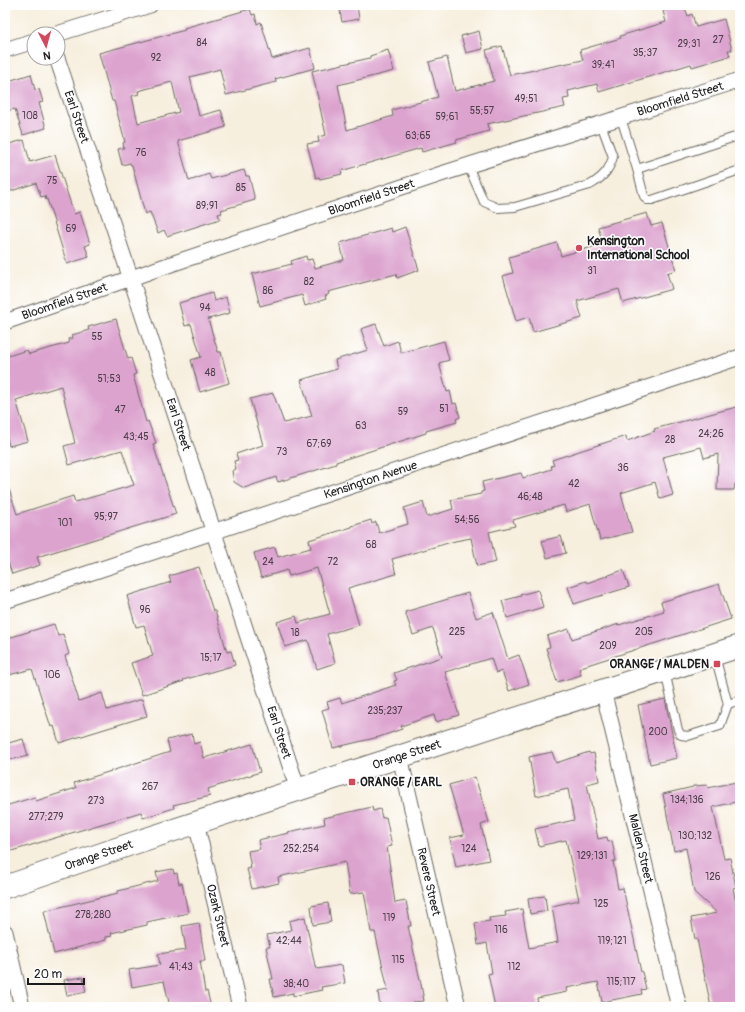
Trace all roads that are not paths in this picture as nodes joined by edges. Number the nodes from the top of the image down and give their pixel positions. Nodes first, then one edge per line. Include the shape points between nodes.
1 (150, 5) edge
2 (66, 31) edge
3 (26, 43) edge
4 (5, 50) edge
5 (61, 66) edge
6 (740, 80) edge
7 (621, 118) junction
8 (601, 124) junction
9 (735, 136) dead end
10 (468, 166) junction
11 (637, 169) junction
12 (740, 170) edge
13 (131, 279) junction
14 (5, 322) edge
15 (739, 359) edge
16 (214, 531) junction
17 (5, 600) edge
18 (740, 646) edge
19 (715, 655) junction
20 (665, 670) junction
21 (603, 690) junction
22 (740, 700) edge
23 (728, 704) junction
24 (400, 756) junction
25 (298, 790) junction
26 (196, 824) junction
27 (5, 887) edge
28 (5, 932) edge
29 (22, 1007) edge
30 (240, 1007) edge
31 (458, 1007) edge
32 (679, 1007) edge

1 - 2 street
3 - 4 street
5 - 13 street, Earl Street
6 - 7 street, Bloomfield Street
7 - 8 street, Bloomfield Street
7 - 11 lane
8 - 10 street, Bloomfield Street
8 - 10 lane via 613,157 606,173 590,185 515,207 498,208 484,202
9 - 11 lane
10 - 13 street, Bloomfield Street
11 - 12 lane via 647,200
13 - 14 street, Bloomfield Street
13 - 16 street, Earl Street
15 - 16 street, Kensington Avenue
16 - 17 street, Kensington Avenue
16 - 25 street, Earl Street
18 - 19 street, Orange Street
19 - 20 street, Orange Street
19 - 23 lane
20 - 21 street, Orange Street
20 - 23 lane via 681,735 688,736 720,726
21 - 24 street, Orange Street
21 - 32 street, Malden Street
22 - 23 lane
24 - 25 street, Orange Street
24 - 31 street, Revere Street
25 - 26 street, Orange Street
26 - 27 street, Orange Street
26 - 30 street, Ozark Street
28 - 29 street

